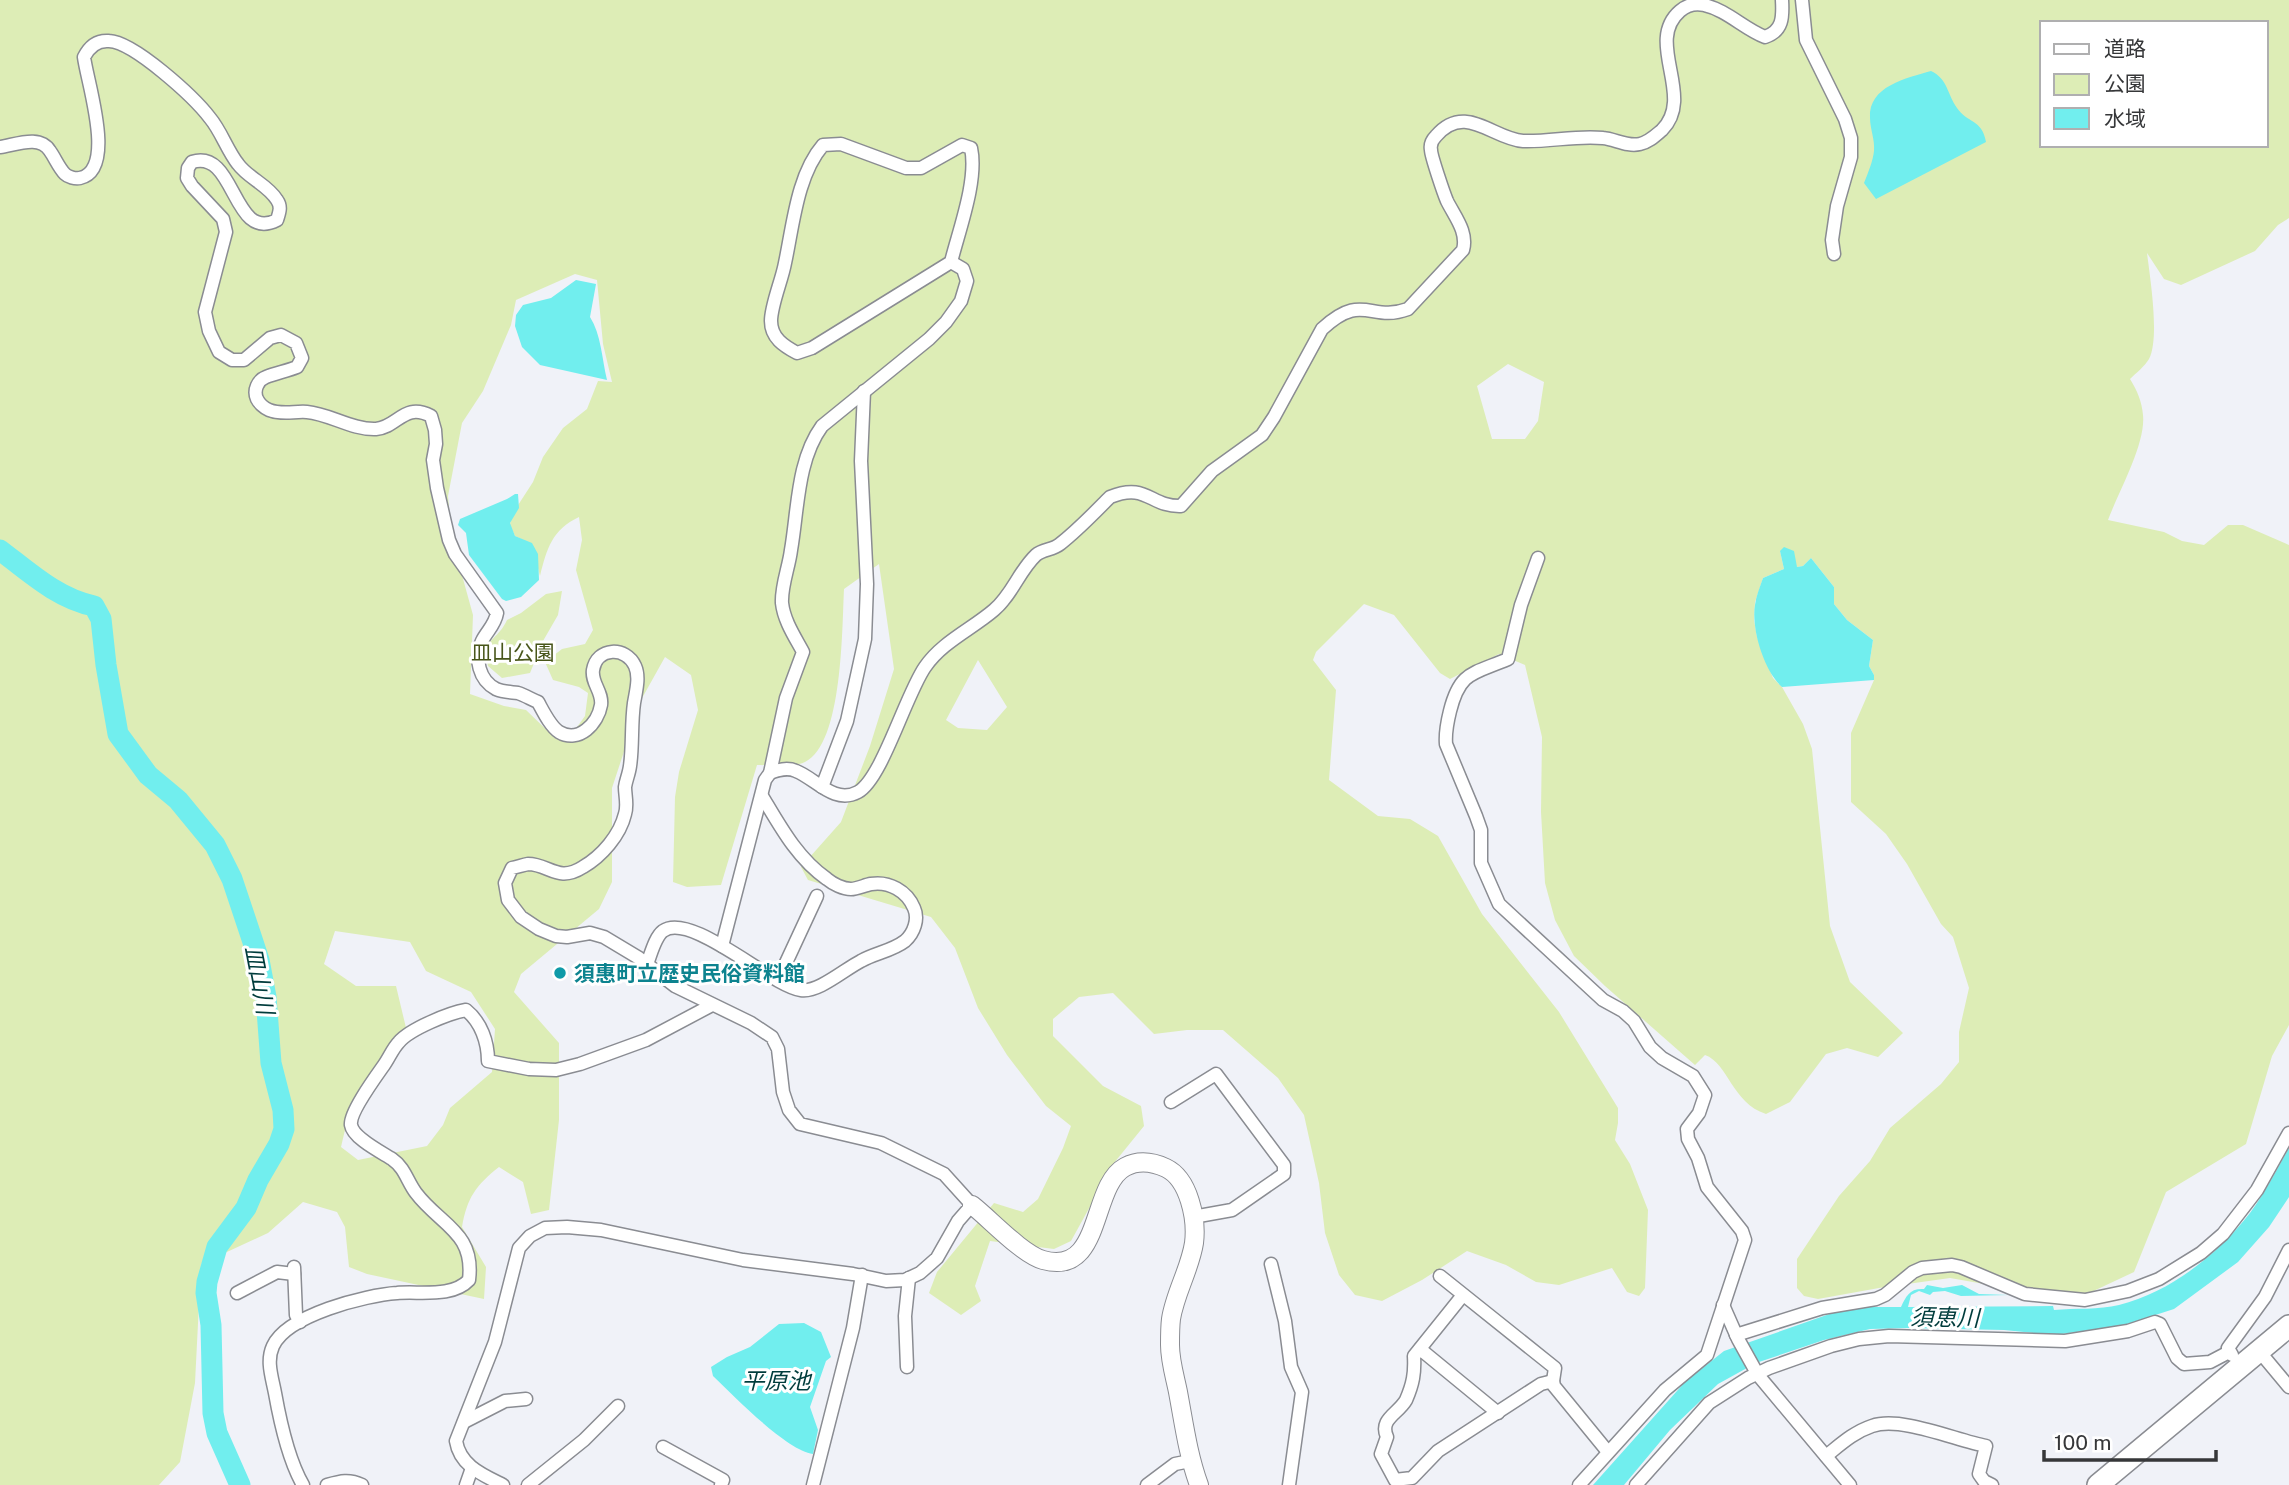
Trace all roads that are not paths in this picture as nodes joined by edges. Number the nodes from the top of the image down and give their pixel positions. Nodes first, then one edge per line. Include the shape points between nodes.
1 (1782, 0) edge
2 (1802, 0) edge
3 (0, 147) edge
4 (1834, 254) dead end
5 (951, 262) junction
6 (864, 391) junction
7 (1538, 558) dead end
8 (770, 773) junction
9 (822, 787) junction
10 (762, 796) junction
11 (817, 896) dead end
12 (722, 946) junction
13 (647, 964) junction
14 (778, 980) junction
15 (712, 1005) junction
16 (1171, 1102) dead end
17 (2289, 1133) edge
18 (972, 1205) junction
19 (1193, 1217) junction
20 (2289, 1250) edge
21 (1271, 1264) dead end
22 (862, 1275) junction
23 (1440, 1276) dead end
24 (909, 1278) junction
25 (237, 1293) dead end
26 (1463, 1295) junction
27 (1723, 1305) junction
28 (300, 1322) junction
29 (2289, 1326) edge
30 (1737, 1337) junction
31 (1420, 1349) junction
32 (2243, 1356) junction
33 (907, 1367) dead end
34 (1758, 1375) junction
35 (1553, 1381) junction
36 (2289, 1387) edge
37 (526, 1399) dead end
38 (618, 1406) dead end
39 (1498, 1413) junction
40 (464, 1422) junction
41 (663, 1447) dead end
42 (1608, 1452) junction
43 (1826, 1455) junction
44 (1190, 1461) junction
45 (472, 1468) junction
46 (303, 1485) edge
47 (327, 1485) edge
48 (362, 1485) edge
49 (466, 1485) edge
50 (503, 1485) edge
51 (528, 1485) edge
52 (721, 1485) edge
53 (813, 1485) edge
54 (1147, 1485) edge
55 (1199, 1485) edge
56 (1289, 1485) edge
57 (1579, 1485) edge
58 (1636, 1485) edge
59 (1850, 1485) edge
60 (1993, 1485) edge
61 (2098, 1485) edge

1 - 9 street via 1781,24 1776,33 1765,37 1706,5 1692,4 1670,22 1666,33 1674,97 1670,122 1653,139 1639,144 1593,137 1522,141 1469,122 1442,129 1432,139 1430,152 1465,242 1463,250 1408,309 1397,313 1361,308 1333,318 1322,329 1262,435 1212,471 1181,506 1134,490 1121,492 1058,546 1039,552 996,609 927,663 864,787 845,795
2 - 4 street via 1806,40 1851,138 1832,240
3 - 13 street via 43,143 71,178 90,173 99,147 98,126 84,57 98,42 108,40 145,58 184,91 211,118 237,164 278,200 276,220 258,224 211,163 200,160 188,168 191,186 223,219 226,232 205,312 219,352 244,360 270,338 281,335 296,343 302,358 297,367 263,378 256,388 258,402 268,410 308,412 377,429 414,411 431,416 437,488 449,540 497,613 478,655 483,677 494,688 538,702 558,732 569,735 581,733 597,718 600,693 593,668 597,658 613,651 623,653 635,665 638,676 626,812 619,829 583,867 568,874 529,864 512,868 505,883 509,900 521,917 539,929 556,936 590,933 604,937
5 - 5 street via 971,184 971,148 962,145 922,168 906,167 841,144 822,145 795,210 771,322 774,335 797,353 812,348
5 - 6 street via 963,269 967,281 961,301 929,339
6 - 8 street via 822,426 812,440 803,475 782,599 783,614 803,652 786,698
6 - 9 street via 865,639 847,721
7 - 27 street via 1508,659 1459,684 1446,744 1476,816 1481,863 1499,904 1602,1000 1634,1021 1650,1047 1693,1076 1705,1095 1687,1129 1688,1139 1707,1186 1745,1240
8 - 9 street via 796,771
8 - 10 street
10 - 12 street
10 - 14 street via 803,859 827,879 850,889 872,883 900,889 914,906 916,918 906,940 812,990 799,990
11 - 14 street
12 - 13 street via 689,930 669,928 661,932
12 - 14 street
13 - 15 street via 675,986
15 - 18 street via 772,1037 778,1049 783,1092 800,1124 881,1143 944,1174
15 - 28 street via 646,1040 556,1070 488,1061 482,1031 466,1010 453,1012 399,1042 366,1092 351,1126 401,1167 415,1192 459,1237 470,1257 469,1280 464,1286 441,1292 382,1294 330,1308
16 - 19 street via 1216,1074 1284,1165 1284,1174 1233,1210
17 - 30 street via 2257,1190 2223,1234 2183,1265 2128,1291 2085,1300 2035,1297 1961,1267 1922,1268 1876,1299 1822,1308
18 - 19 street via 1042,1260 1073,1258 1088,1243 1108,1185 1119,1170 1148,1162 1177,1174
18 - 24 street via 937,1258
19 - 44 street via 1194,1242 1171,1318 1170,1349
20 - 32 street via 2265,1297 2228,1348
21 - 56 street via 1291,1367 1302,1392
22 - 24 street via 886,1281
22 - 40 street via 743,1260 601,1230 545,1228 519,1248 495,1342
22 - 53 street
23 - 26 street
24 - 33 street
25 - 28 street via 277,1272 294,1270
26 - 31 street
26 - 35 street via 1555,1368
27 - 30 street
27 - 42 street via 1707,1355 1665,1390
28 - 46 street via 282,1332 268,1362 277,1408
29 - 32 main road
30 - 34 street
31 - 39 street
31 - 39 street via 1414,1356 1415,1377 1404,1403 1385,1422 1387,1437 1381,1454 1395,1480 1412,1478 1438,1451
32 - 34 street via 2184,1364 2155,1322 2066,1341 1949,1336 1858,1339 1791,1359
32 - 36 street
32 - 61 main road
34 - 43 street
34 - 58 street via 1709,1404
35 - 39 street
35 - 42 street
37 - 40 street via 505,1401
38 - 51 street
40 - 45 street via 456,1441 458,1452
41 - 52 street via 723,1480
42 - 57 street
43 - 59 street
43 - 60 street via 1875,1425 1914,1426 1986,1446 1979,1474
44 - 54 street via 1175,1464
44 - 55 street
45 - 49 street
45 - 50 street
47 - 48 street via 342,1480

